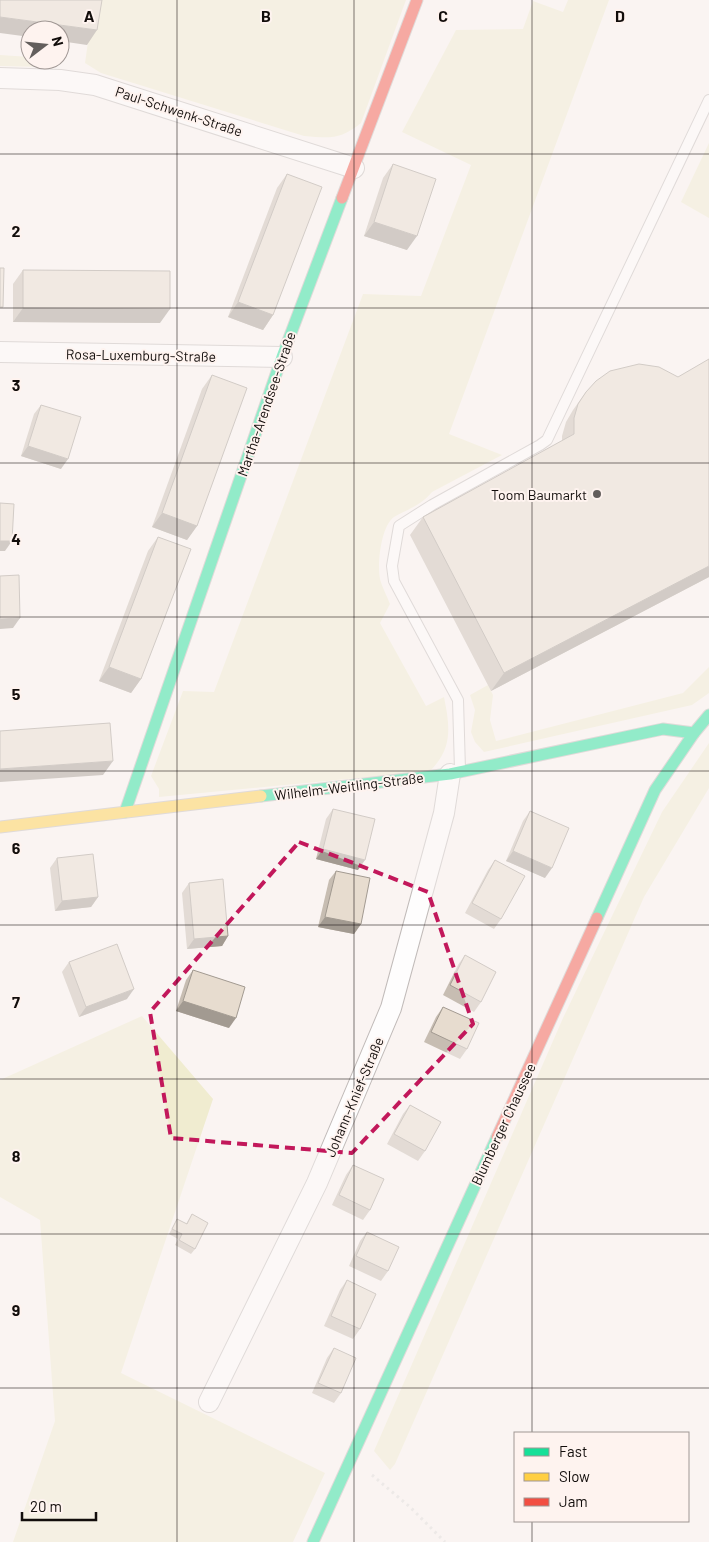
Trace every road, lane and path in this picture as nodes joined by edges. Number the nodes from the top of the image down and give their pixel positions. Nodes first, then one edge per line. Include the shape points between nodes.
1 (417, 0) edge
2 (0, 78) edge
3 (709, 100) edge
4 (354, 168) junction
5 (0, 352) edge
6 (282, 357) junction
7 (709, 715) edge
8 (694, 733) junction
9 (455, 773) junction
10 (125, 812) junction
11 (0, 827) edge
12 (209, 1402) dead end
13 (351, 1456) junction
14 (313, 1542) edge
15 (445, 1542) edge

1 - 4 street, Martha-Arendsee-Straße
2 - 4 street, Paul-Schwenk-Straße via 95,85
3 - 9 lane via 547,440 399,526 392,566 394,581 458,700
4 - 6 street, Martha-Arendsee-Straße
5 - 6 street, Rosa-Luxemburg-Straße
6 - 10 street, Martha-Arendsee-Straße
7 - 8 street, Blumberger Chaussee
8 - 9 street, Wilhelm-Weitling-Straße via 663,728
8 - 13 street, Blumberger Chaussee via 655,790
9 - 10 street, Wilhelm-Weitling-Straße
9 - 12 street, Johann-Knief-Straße via 391,1008 317,1183
10 - 11 street, Wilhelm-Weitling-Straße
13 - 14 street, Blumberger Chaussee
13 - 15 path

